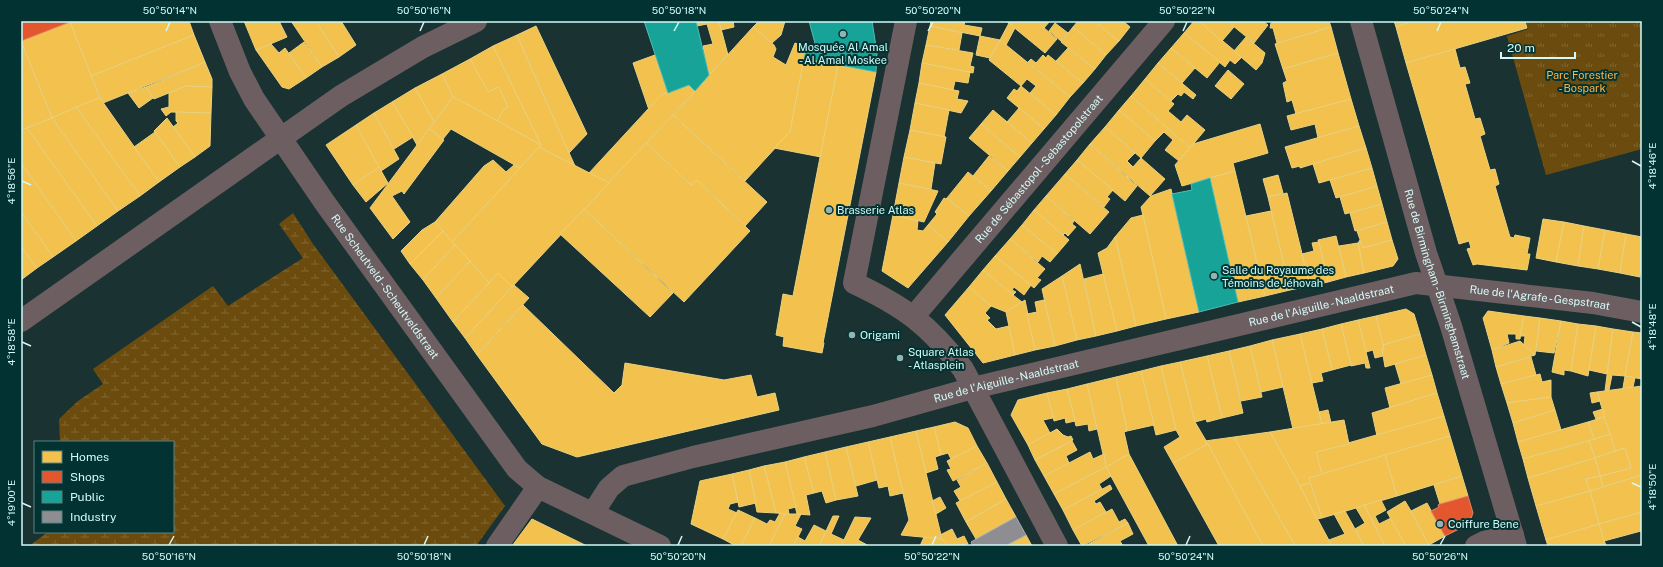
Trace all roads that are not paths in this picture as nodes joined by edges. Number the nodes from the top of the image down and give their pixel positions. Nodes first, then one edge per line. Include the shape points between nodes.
1 (220, 21) edge
2 (476, 21) edge
3 (906, 21) edge
4 (1164, 21) edge
5 (1362, 21) edge
6 (281, 138) junction
7 (1437, 285) junction
8 (1642, 312) edge
9 (914, 316) junction
10 (21, 321) edge
11 (973, 388) junction
12 (538, 487) junction
13 (593, 513) junction
14 (1514, 540) edge
15 (497, 546) edge
16 (660, 546) edge
17 (1057, 546) edge
18 (1476, 546) edge

1 - 6 street, Rue Scheutveld - Scheutveldstraat via 247,86
2 - 6 street via 415,51 341,96
3 - 9 street via 854,283 888,299
4 - 9 street, Rue de Sébastopol - Sebastopolstraat
5 - 7 street, Rue de Birmingham - Birminghamstraat
6 - 10 street
6 - 12 street, Rue Scheutveld - Scheutveldstraat via 517,469
7 - 8 street, Rue de l'Agrafe - Gespstraat via 1592,302
7 - 11 street, Rue de l'Aiguille - Naaldstraat via 1416,283
7 - 14 street, Rue de Birmingham - Birminghamstraat
9 - 11 street via 949,350
11 - 13 street, Rue de l'Aiguille - Naaldstraat via 873,416 693,457 623,476 609,488
11 - 17 street
12 - 13 street, Rue Scheutveld - Scheutveldstraat
12 - 15 street
13 - 16 street, Rue Scheutveld - Scheutveldstraat
14 - 18 street via 1484,542

